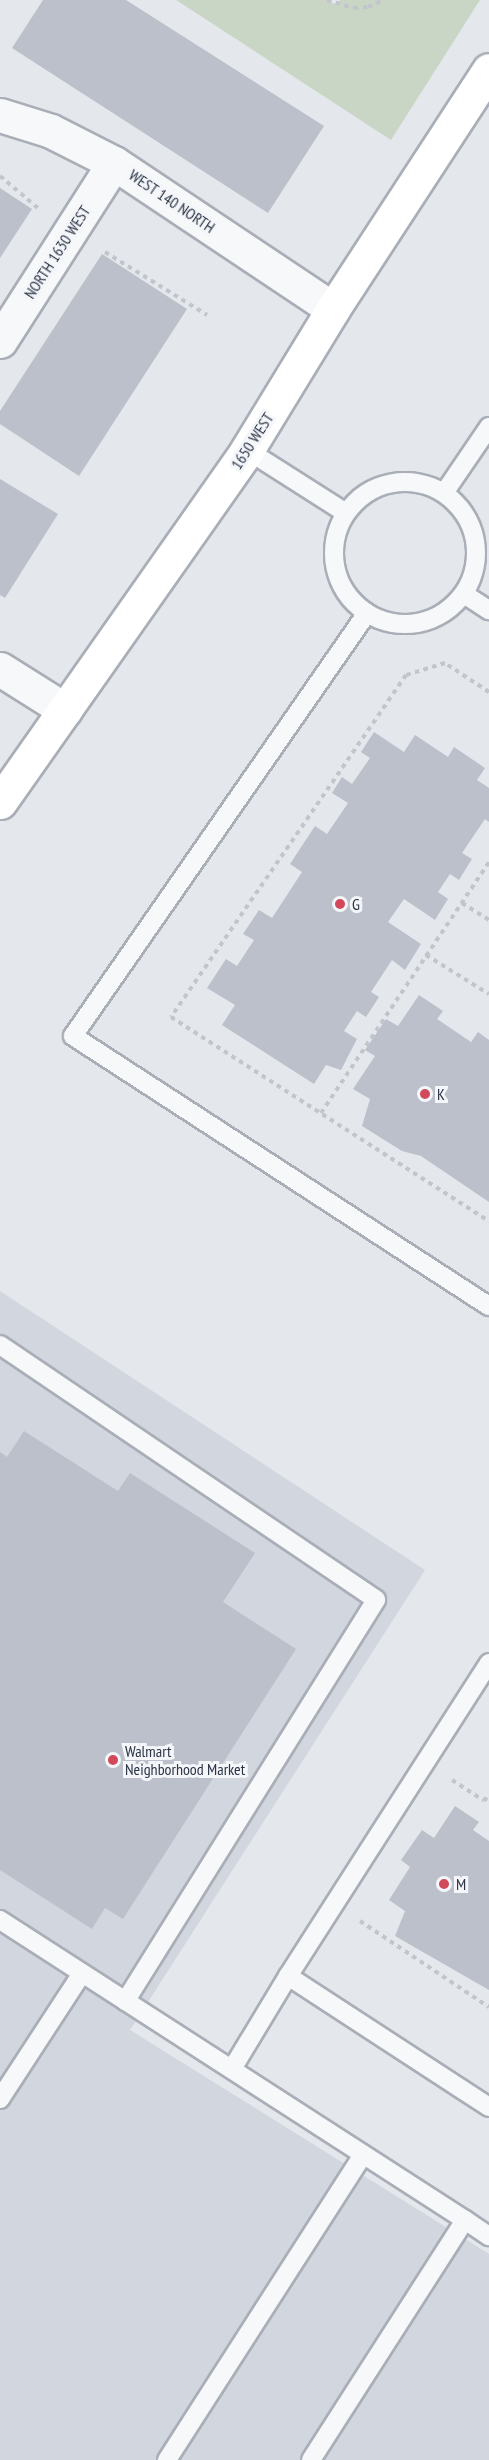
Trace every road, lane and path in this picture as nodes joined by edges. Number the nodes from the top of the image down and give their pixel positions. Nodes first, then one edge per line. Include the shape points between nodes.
1 (327, 0) edge
2 (383, 0) edge
3 (489, 70) edge
4 (0, 115) edge
5 (114, 163) junction
6 (333, 309) junction
7 (0, 341) edge
8 (489, 427) edge
9 (247, 450) junction
10 (444, 493) junction
11 (346, 513) junction
12 (464, 594) junction
13 (489, 610) edge
14 (367, 613) junction
15 (0, 669) edge
16 (489, 692) edge
17 (65, 710) junction
18 (0, 802) edge
19 (489, 861) edge
20 (462, 903) junction
21 (489, 920) edge
22 (426, 955) junction
23 (489, 994) edge
24 (321, 1113) junction
25 (489, 1221) edge
26 (489, 1306) edge
27 (0, 1345) edge
28 (489, 1664) edge
29 (445, 1790) dead end
30 (489, 1795) edge
31 (365, 1910) dead end
32 (0, 1920) edge
33 (82, 1973) junction
34 (288, 1976) junction
35 (125, 2001) junction
36 (489, 2007) edge
37 (232, 2069) junction
38 (0, 2099) edge
39 (489, 2107) edge
40 (363, 2155) junction
41 (465, 2220) junction
42 (489, 2236) edge
43 (166, 2460) edge
44 (311, 2460) edge

1 - 2 path via 354,8
3 - 6 street, 1650 WEST
4 - 5 street, WEST 140 NORTH via 51,131
5 - 6 street, WEST 140 NORTH
5 - 7 street, NORTH 1630 WEST
6 - 9 street, 1650 WEST
8 - 10 lane
9 - 11 lane
9 - 17 street, 1650 WEST
10 - 11 lane via 423,484 380,486
10 - 12 lane via 458,506 475,539 476,558
11 - 14 lane via 337,534 334,557 350,598
12 - 13 lane
12 - 14 lane via 437,617 420,623 383,621
14 - 26 lane via 73,1036
15 - 17 street
16 - 24 path via 445,663 406,675 171,1017
17 - 18 street, 1650 WEST
19 - 20 path
20 - 21 path
20 - 22 path
22 - 23 path
22 - 24 path
24 - 25 path
27 - 35 lane via 376,1600
28 - 34 lane
29 - 30 path via 451,1780 484,1801
31 - 36 path via 359,1920
32 - 33 lane
33 - 35 lane
33 - 38 lane
34 - 37 lane
34 - 39 lane
35 - 37 lane
37 - 40 lane
40 - 41 lane
40 - 43 lane
41 - 42 lane
41 - 44 lane

